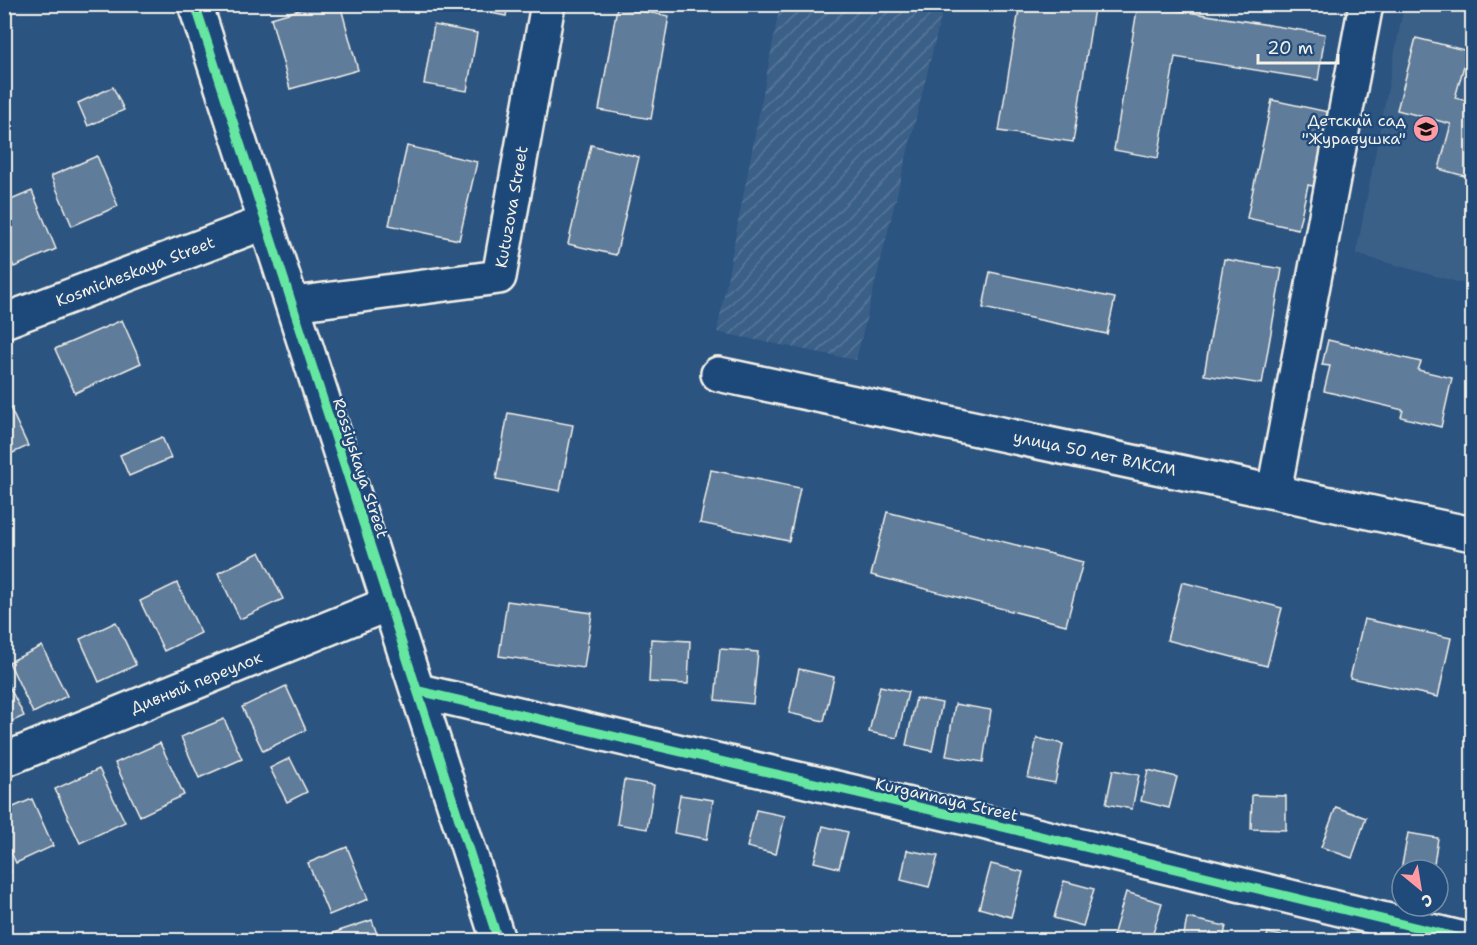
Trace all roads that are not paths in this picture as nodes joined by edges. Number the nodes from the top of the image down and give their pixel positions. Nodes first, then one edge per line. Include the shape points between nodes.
1 (195, 4) edge
2 (548, 4) edge
3 (1366, 4) edge
4 (266, 222) junction
5 (294, 304) junction
6 (4, 321) edge
7 (718, 374) dead end
8 (1274, 491) junction
9 (1473, 534) edge
10 (388, 604) junction
11 (419, 691) junction
12 (4, 760) edge
13 (498, 940) edge
14 (1468, 940) edge

1 - 4 street, Rossiyskaya Street
2 - 5 street, Kutuzova Street via 499,277
3 - 8 street
4 - 5 street, Rossiyskaya Street
4 - 6 street, Kosmicheskaya Street
5 - 10 street, Rossiyskaya Street
7 - 8 street, улица 50 лет ВЛКСМ
8 - 9 street, улица 50 лет ВЛКСМ
10 - 11 street, Rossiyskaya Street
10 - 12 street, Дивный переулок
11 - 13 street, Rossiyskaya Street
11 - 14 street, Kurgannaya Street

